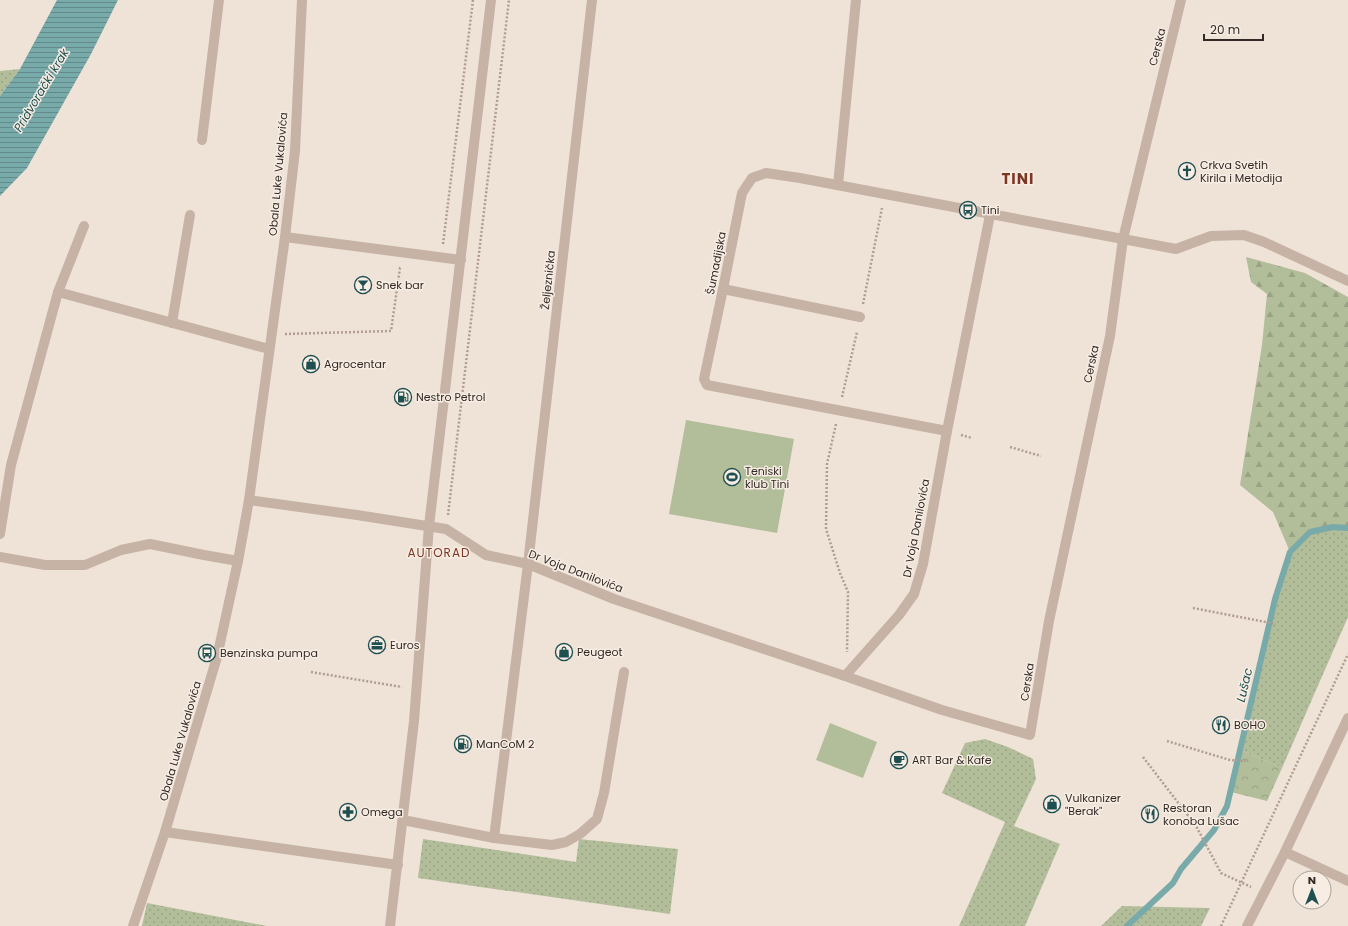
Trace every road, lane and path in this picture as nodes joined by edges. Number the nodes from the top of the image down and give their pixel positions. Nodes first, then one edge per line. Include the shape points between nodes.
1 (219, 0) edge
2 (302, 0) edge
3 (473, 0) edge
4 (491, 0) edge
5 (509, 0) edge
6 (592, 0) edge
7 (856, 0) edge
8 (1181, 0) edge
9 (202, 140) dead end
10 (838, 185) junction
11 (190, 215) dead end
12 (990, 215) junction
13 (84, 226) dead end
14 (285, 237) junction
15 (1123, 239) junction
16 (441, 257) junction
17 (461, 260) junction
18 (408, 267) dead end
19 (1348, 281) edge
20 (723, 289) junction
21 (58, 292) junction
22 (860, 317) dead end
23 (172, 323) junction
24 (271, 335) junction
25 (269, 349) junction
26 (839, 411) junction
27 (947, 431) junction
28 (1010, 447) dead end
29 (1041, 456) dead end
30 (249, 500) junction
31 (429, 526) junction
32 (446, 529) junction
33 (0, 534) edge
34 (0, 557) edge
35 (238, 561) junction
36 (528, 564) junction
37 (1193, 608) dead end
38 (1276, 624) dead end
39 (1348, 654) edge
40 (311, 672) dead end
41 (624, 672) dead end
42 (845, 676) junction
43 (408, 688) dead end
44 (1348, 718) edge
45 (1030, 735) joint
46 (1167, 741) dead end
47 (1143, 757) dead end
48 (1247, 761) dead end
49 (403, 820) junction
50 (165, 832) junction
51 (494, 838) junction
52 (1284, 852) junction
53 (398, 865) junction
54 (1348, 881) edge
55 (1241, 883) junction
56 (134, 926) edge
57 (390, 926) edge
58 (1221, 926) edge
59 (1247, 926) edge

1 - 9 street
2 - 14 street, Obala Luke Vukalovića via 295,152
3 - 16 path
4 - 17 street
5 - 32 path
6 - 36 street, Željeznička
7 - 10 street
8 - 15 street, Cerska
10 - 12 street, Šumadijska
10 - 20 street, Šumadijska via 766,173 752,178 742,192
11 - 23 street
12 - 15 street, Šumadijska
12 - 27 street
13 - 21 street
14 - 16 street
14 - 24 street, Obala Luke Vukalovića
15 - 19 street, Šumadijska via 1176,250 1211,236 1244,236 1264,242
15 - 45 street, Cerska via 1110,336 1049,621
16 - 17 street
17 - 31 street
18 - 24 path via 400,268 391,331
20 - 22 street
20 - 26 street, Šumadijska via 704,379 707,385
21 - 23 street
21 - 33 street via 11,465
23 - 25 street
24 - 25 street, Obala Luke Vukalovića
25 - 30 street, Obala Luke Vukalovića
26 - 27 street, Šumadijska
26 - 42 path via 827,464 826,529 848,592
27 - 42 street, Dr Voja Danilovića via 923,564 914,594 899,615
28 - 29 path
30 - 31 street, Dr Voja Danilovića
30 - 35 street, Obala Luke Vukalovića
31 - 32 street, Dr Voja Danilovića
31 - 49 street via 414,721
32 - 36 street, Dr Voja Danilovića via 486,555
34 - 35 street via 45,565 85,565 121,550 150,544
35 - 50 street, Obala Luke Vukalovića via 217,657
36 - 42 street, Dr Voja Danilovića via 614,599
36 - 51 street, Željeznička
37 - 38 path
39 - 55 path
40 - 43 path
41 - 51 street via 604,793 597,819 580,834 552,846
42 - 45 street, Dr Voja Danilovića via 942,710
44 - 52 street
46 - 48 path via 1230,760
47 - 55 path via 1196,826 1221,874
49 - 51 street
49 - 53 street
50 - 53 street
50 - 56 street, Obala Luke Vukalovića
52 - 54 street
52 - 59 street
53 - 57 street
55 - 58 path

